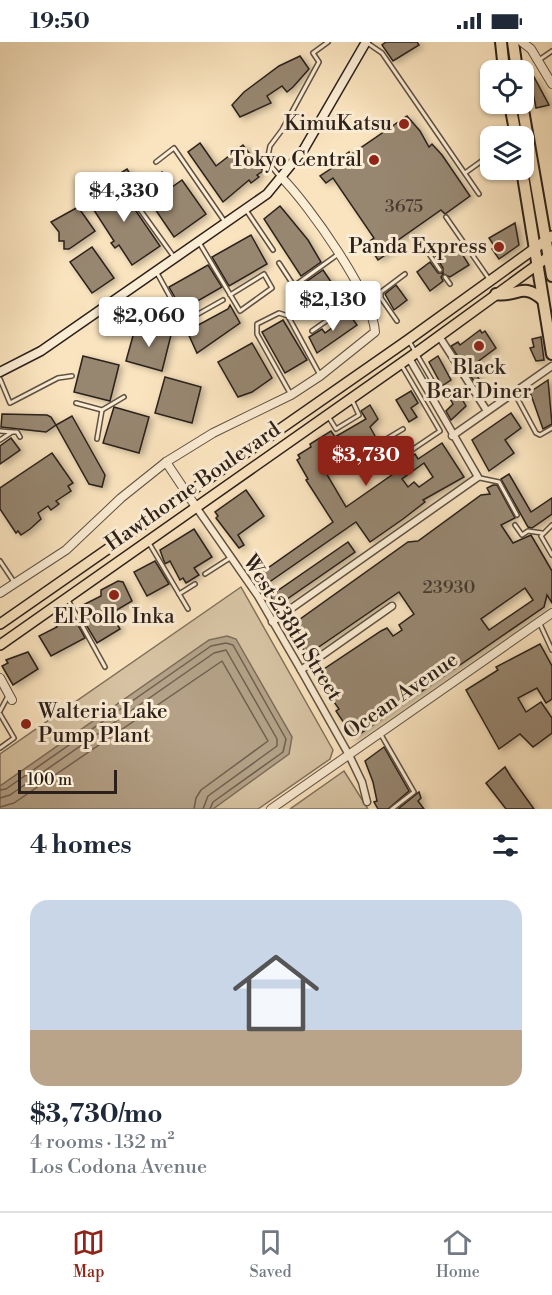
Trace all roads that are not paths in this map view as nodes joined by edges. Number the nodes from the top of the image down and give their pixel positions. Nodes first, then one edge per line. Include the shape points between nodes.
1 (328, 42) edge
2 (366, 42) edge
3 (515, 43) edge
4 (501, 44) edge
5 (552, 51) edge
6 (503, 60) edge
7 (509, 60) edge
8 (516, 60) edge
9 (538, 60) junction
10 (552, 84) edge
11 (524, 114) edge
12 (156, 162) dead end
13 (480, 162) edge
14 (465, 173) junction
15 (282, 178) junction
16 (118, 179) dead end
17 (524, 180) edge
18 (538, 191) junction
19 (479, 194) dead end
20 (246, 210) junction
21 (552, 212) edge
22 (446, 217) dead end
23 (226, 224) junction
24 (549, 238) edge
25 (199, 243) junction
26 (425, 248) dead end
27 (536, 248) junction
28 (273, 250) dead end
29 (339, 254) junction
30 (550, 255) edge
31 (175, 259) junction
32 (279, 263) dead end
33 (538, 263) junction
34 (440, 270) dead end
35 (156, 272) junction
36 (405, 274) dead end
37 (552, 276) edge
38 (445, 277) dead end
39 (490, 281) junction
40 (450, 284) dead end
41 (294, 286) junction
42 (496, 294) junction
43 (230, 295) junction
44 (362, 296) junction
45 (223, 300) dead end
46 (543, 300) junction
47 (312, 314) dead end
48 (397, 321) dead end
49 (312, 332) dead end
50 (439, 336) junction
51 (408, 340) junction
52 (552, 354) edge
53 (413, 355) junction
54 (400, 364) junction
55 (552, 366) edge
56 (0, 372) edge
57 (72, 376) dead end
58 (320, 376) junction
59 (0, 379) edge
60 (437, 389) dead end
61 (496, 392) dead end
62 (515, 392) junction
63 (291, 395) junction
64 (124, 397) dead end
65 (351, 399) junction
66 (501, 402) junction
67 (76, 403) dead end
68 (102, 410) junction
69 (488, 411) junction
70 (327, 415) junction
71 (552, 428) edge
72 (403, 429) dead end
73 (0, 432) edge
74 (12, 432) junction
75 (452, 436) junction
76 (20, 437) dead end
77 (97, 440) dead end
78 (0, 441) edge
79 (166, 462) junction
80 (478, 477) junction
81 (186, 492) junction
82 (196, 507) junction
83 (517, 515) dead end
84 (515, 525) dead end
85 (552, 525) edge
86 (542, 532) junction
87 (148, 540) junction
88 (552, 555) edge
89 (230, 558) junction
90 (0, 561) edge
91 (205, 574) dead end
92 (15, 583) junction
93 (195, 584) dead end
94 (0, 593) edge
95 (179, 594) junction
96 (66, 598) junction
97 (392, 606) dead end
98 (188, 609) dead end
99 (552, 613) edge
100 (272, 622) junction
101 (539, 623) junction
102 (0, 624) edge
103 (0, 645) edge
104 (552, 650) edge
105 (105, 667) dead end
106 (301, 670) junction
107 (0, 678) edge
108 (10, 697) joint
109 (0, 712) edge
110 (380, 733) junction
111 (0, 748) edge
112 (349, 755) junction
113 (367, 802) joint
114 (271, 809) edge
115 (370, 809) edge
116 (392, 809) edge

1 - 15 lane via 313,53 319,62 270,146 267,161
2 - 14 lane via 382,53
2 - 15 main road via 314,133
3 - 8 highway
3 - 9 street
4 - 6 highway
4 - 7 highway
5 - 9 lane
9 - 10 street
11 - 18 highway
12 - 23 lane via 174,148
13 - 14 lane
14 - 19 lane
15 - 20 main road
15 - 29 street via 311,210
16 - 31 lane
17 - 27 highway
18 - 21 highway
18 - 24 highway
20 - 23 main road
20 - 28 lane
22 - 39 lane
23 - 25 main road
24 - 27 main road, Hawthorne Boulevard
24 - 30 highway
25 - 31 main road
25 - 43 lane
26 - 34 lane
27 - 33 highway
27 - 39 main road, Hawthorne Boulevard
29 - 41 lane
29 - 44 street
30 - 33 main road, Hawthorne Boulevard
30 - 37 highway
31 - 35 main road
32 - 41 lane
33 - 42 main road, Hawthorne Boulevard
33 - 46 highway
35 - 45 lane via 184,322
35 - 56 main road via 40,351
36 - 48 lane via 381,294
38 - 40 lane
39 - 51 main road, Hawthorne Boulevard
41 - 47 lane
42 - 46 highway via 506,296 528,290
42 - 50 main road, Hawthorne Boulevard
43 - 43 lane via 240,311 272,288 264,274
44 - 49 lane
44 - 58 street via 375,332
46 - 52 highway
50 - 53 main road, Hawthorne Boulevard
50 - 69 street
51 - 53 lane
51 - 81 main road, Hawthorne Boulevard
53 - 54 main road, Hawthorne Boulevard
53 - 60 lane
53 - 75 street
54 - 65 main road, Hawthorne Boulevard
54 - 72 lane via 440,431 394,462 383,441
55 - 62 street
57 - 59 lane via 58,378 10,404
58 - 63 street
58 - 63 lane via 288,316 279,313 257,324 257,334
61 - 66 lane
62 - 66 street
62 - 71 lane via 536,433 540,435
63 - 79 street via 213,433
64 - 68 lane
65 - 70 main road, Hawthorne Boulevard
65 - 70 lane via 359,415 336,429
66 - 69 street
67 - 68 lane
68 - 77 lane
69 - 75 street
70 - 82 main road, Hawthorne Boulevard
73 - 74 lane
74 - 76 lane
74 - 78 lane
75 - 80 street
79 - 81 street
79 - 92 street via 66,550
80 - 83 lane via 499,482
80 - 100 street
81 - 82 street
81 - 102 main road, Hawthorne Boulevard
82 - 87 main road, Hawthorne Boulevard
82 - 89 street, West 238th Street
84 - 86 lane via 522,536 528,531
85 - 86 lane
86 - 88 lane
87 - 95 lane
87 - 96 main road, Hawthorne Boulevard
89 - 91 lane
89 - 100 street, West 238th Street
90 - 92 lane
92 - 94 street
93 - 95 lane
95 - 98 lane
96 - 103 main road, Hawthorne Boulevard
96 - 105 lane
97 - 106 street
99 - 101 street, Ocean Avenue
100 - 106 street, West 238th Street
101 - 104 lane
101 - 110 street, Ocean Avenue
106 - 112 street, West 238th Street
107 - 108 street
108 - 109 lane
109 - 111 lane via 14,738
110 - 112 street, Ocean Avenue
110 - 116 lane via 414,792
112 - 113 street, West 238th Street
112 - 114 street, Ocean Avenue
113 - 115 lane

